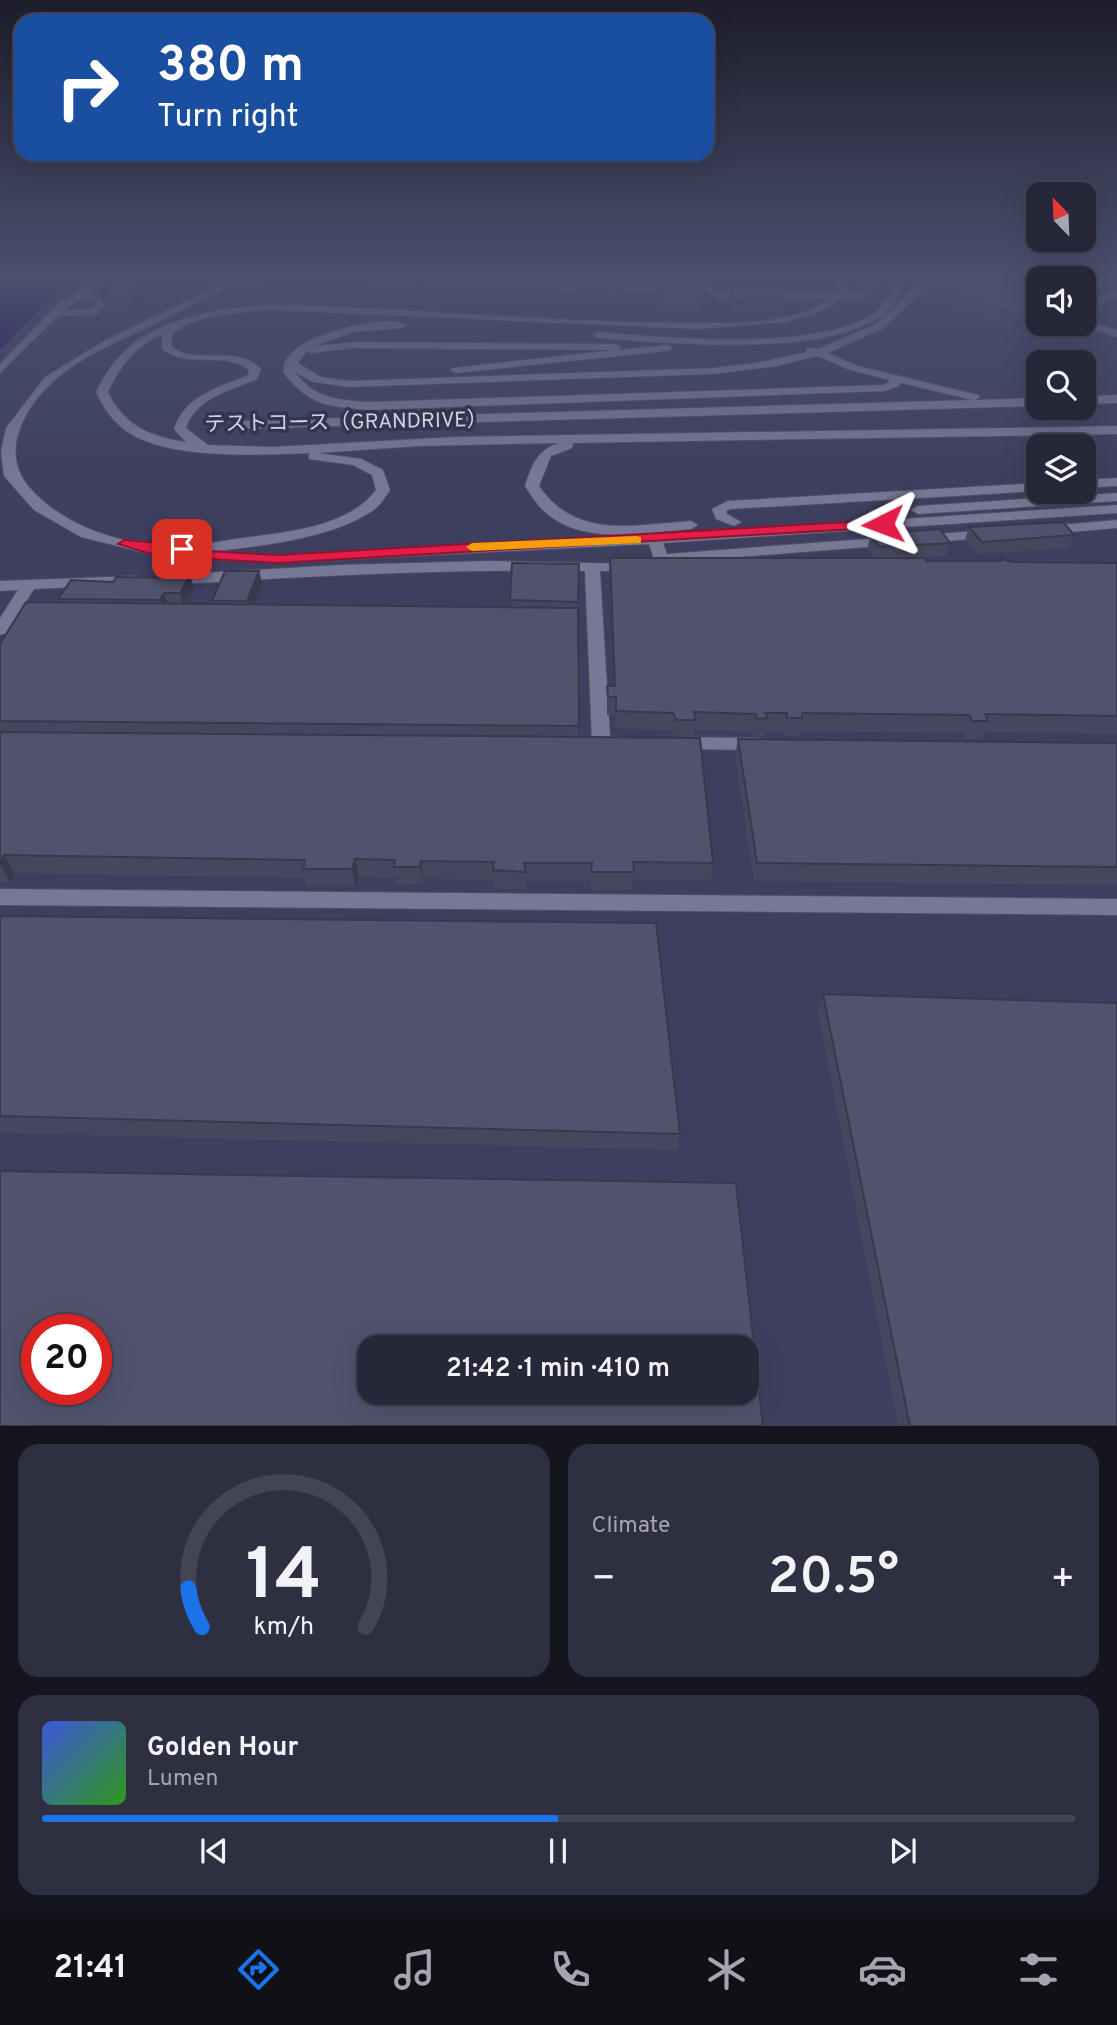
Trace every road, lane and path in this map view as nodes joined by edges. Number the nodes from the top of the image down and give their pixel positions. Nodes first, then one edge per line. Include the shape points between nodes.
1 (26, 344) edge
2 (107, 344) edge
3 (140, 344) edge
4 (165, 344) edge
5 (317, 344) edge
6 (724, 344) edge
7 (798, 344) edge
8 (837, 344) edge
9 (682, 347) junction
10 (301, 352) junction
11 (816, 352) junction
12 (290, 362) junction
13 (0, 370) edge
14 (895, 379) junction
15 (330, 382) junction
16 (1117, 399) edge
17 (1096, 400) edge
18 (1026, 402) edge
19 (998, 403) junction
20 (357, 405) junction
21 (354, 423) junction
22 (232, 428) junction
23 (1117, 430) edge
24 (717, 437) junction
25 (212, 450) junction
26 (274, 450) junction
27 (1117, 482) edge
28 (1096, 483) edge
29 (1026, 488) edge
30 (1117, 496) edge
31 (1117, 509) edge
32 (734, 522) junction
33 (1117, 524) edge
34 (1034, 530) edge
35 (1007, 533) edge
36 (655, 539) junction
37 (124, 544) junction
38 (592, 567) junction
39 (756, 567) edge
40 (29, 585) junction
41 (0, 586) edge
42 (0, 630) edge
43 (777, 745) edge
44 (0, 897) edge
45 (1117, 907) edge

1 - 13 lane
2 - 37 lane via 49,379 12,428 7,451 11,476 40,507 86,534
3 - 25 lane, テストコース（GRANDRIVE） via 114,364 102,392 117,419 136,433 162,442
4 - 25 lane via 167,349 198,358 235,358 255,369 253,377 206,396 182,418 180,429 194,443
5 - 10 lane
6 - 9 lane
7 - 11 lane
8 - 11 lane, テストコース（GRANDRIVE）
9 - 10 lane via 354,345
9 - 15 lane, テストコース（GRANDRIVE）
10 - 12 lane
11 - 14 lane
11 - 15 lane, テストコース（GRANDRIVE） via 755,367 713,371
12 - 15 lane, テストコース（GRANDRIVE） via 303,375
12 - 20 lane, テストコース（GRANDRIVE） via 289,372 297,386 312,398
14 - 19 lane
14 - 20 lane, テストコース（GRANDRIVE） via 895,384 872,389
16 - 17 lane
18 - 19 lane
19 - 21 lane
20 - 21 lane
21 - 22 lane
22 - 25 lane via 228,442
22 - 26 lane via 248,444
23 - 24 lane, テストコース（GRANDRIVE）
24 - 26 lane, テストコース（GRANDRIVE） via 423,441
24 - 32 lane via 582,442 554,448 541,458 532,486 541,504 563,521 594,530
25 - 26 lane, テストコース（GRANDRIVE）
26 - 37 lane via 356,463 379,473 383,490 369,506 288,535 182,549
27 - 28 lane
29 - 32 lane via 719,509 721,516
30 - 32 lane
31 - 36 lane
33 - 34 lane
35 - 36 lane via 661,559
36 - 37 lane via 278,559 158,552
38 - 39 lane
38 - 40 lane via 352,568
38 - 43 lane via 601,742
40 - 41 lane
40 - 42 lane
44 - 45 lane

